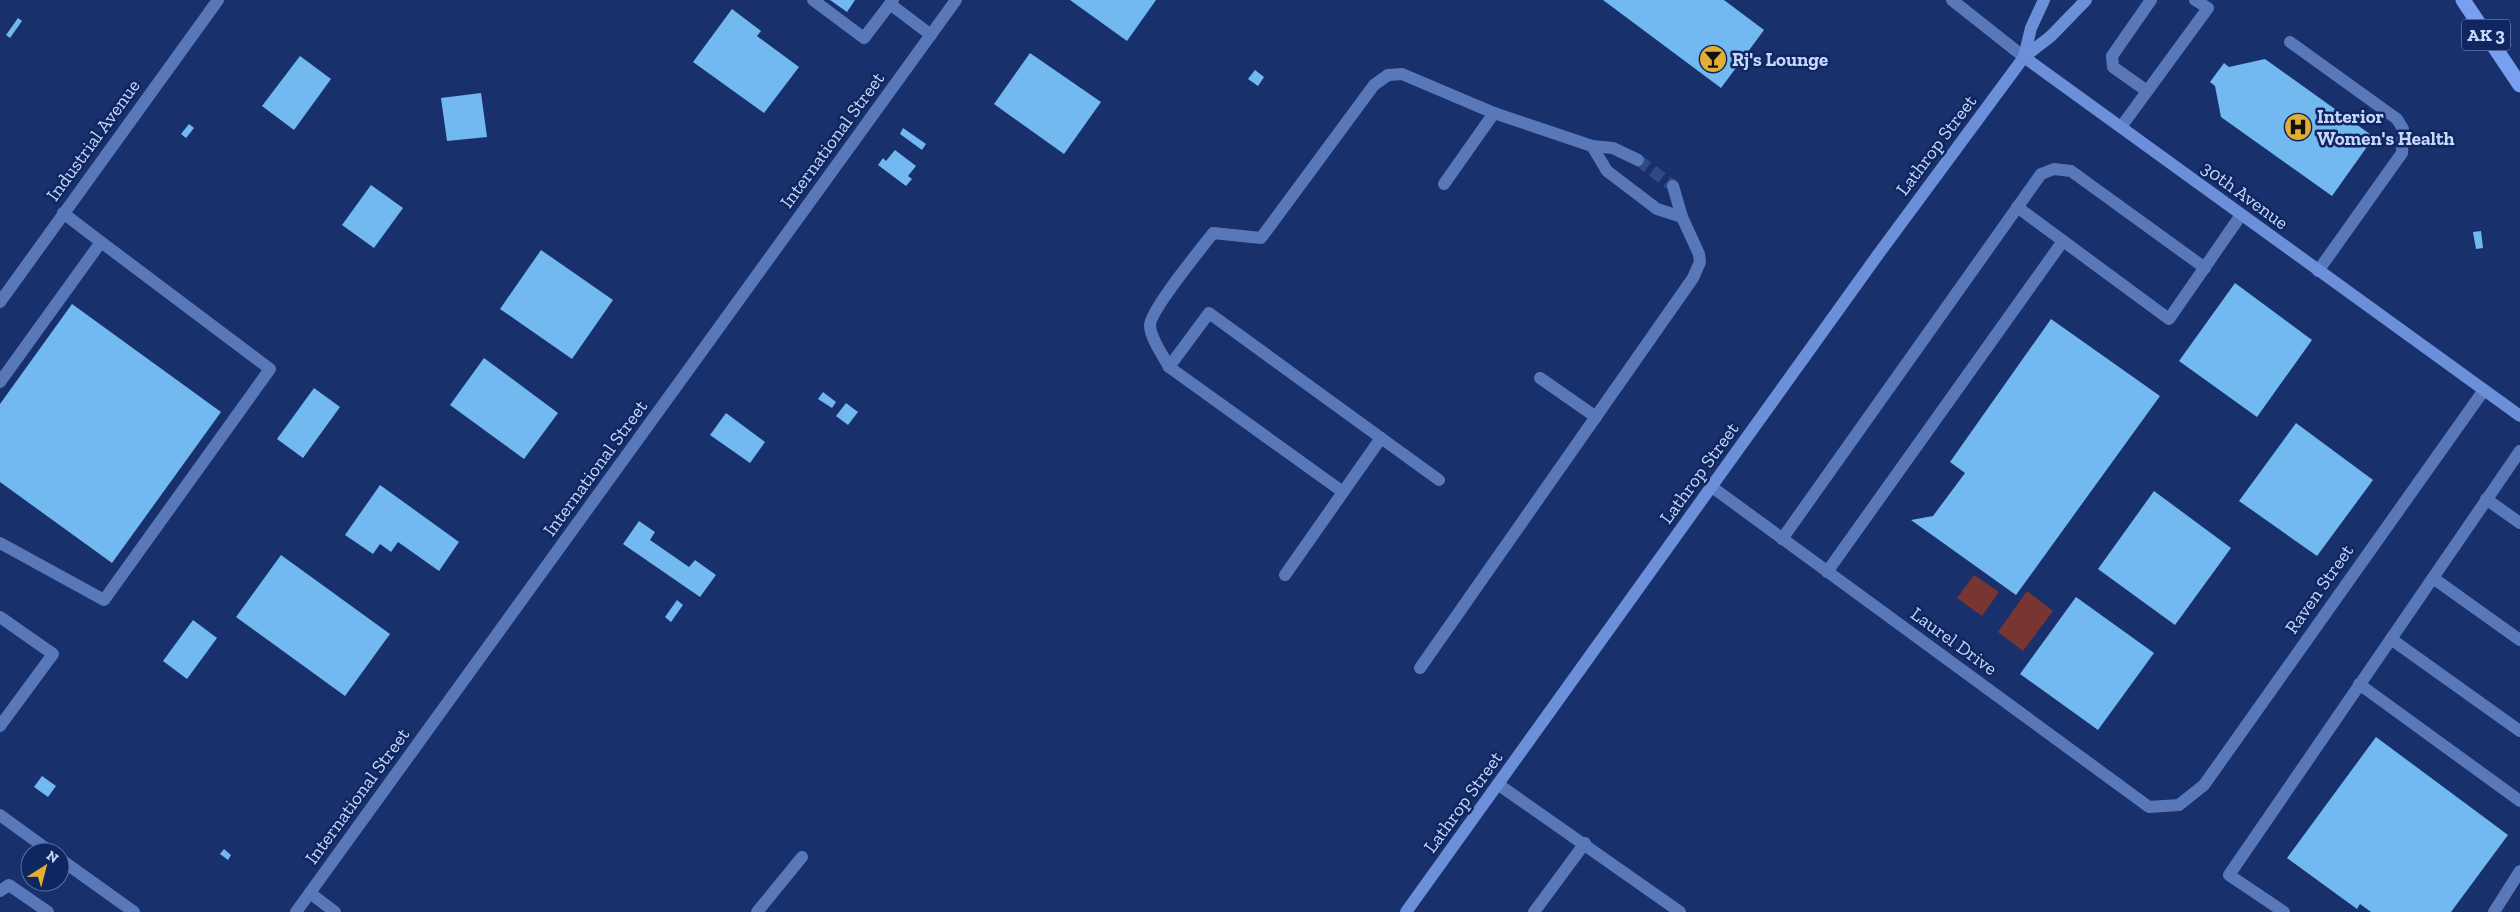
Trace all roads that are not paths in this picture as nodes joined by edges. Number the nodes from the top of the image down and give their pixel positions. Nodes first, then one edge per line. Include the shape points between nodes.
1 (218, 0) edge
2 (813, 0) edge
3 (956, 0) edge
4 (1952, 0) edge
5 (2044, 0) edge
6 (2086, 0) edge
7 (2151, 0) edge
8 (2196, 0) edge
9 (2455, 0) edge
10 (2463, 0) edge
11 (891, 2) edge
12 (928, 40) junction
13 (2290, 42) dead end
14 (2024, 57) junction
15 (2509, 69) junction
16 (2520, 85) edge
17 (2147, 91) junction
18 (1494, 113) junction
19 (2121, 127) junction
20 (1592, 146) junction
21 (1638, 160) tunnel mouth
22 (1444, 184) dead end
23 (1673, 186) tunnel mouth
24 (2017, 207) junction
25 (63, 214) junction
26 (2241, 215) junction
27 (1682, 217) junction
28 (2063, 241) junction
29 (101, 242) junction
30 (2206, 268) junction
31 (2318, 271) junction
32 (0, 302) edge
33 (1168, 367) junction
34 (1540, 378) dead end
35 (0, 382) edge
36 (2484, 390) junction
37 (2520, 416) edge
38 (1596, 417) junction
39 (1381, 438) junction
40 (2520, 451) edge
41 (1439, 480) dead end
42 (1712, 487) junction
43 (1343, 492) junction
44 (2486, 499) junction
45 (2520, 523) edge
46 (1782, 538) junction
47 (0, 543) edge
48 (1827, 572) junction
49 (1285, 574) dead end
50 (2433, 578) junction
51 (1, 620) edge
52 (2391, 639) junction
53 (2520, 640) edge
54 (1420, 668) dead end
55 (2359, 684) junction
56 (0, 726) edge
57 (2520, 731) edge
58 (1499, 785) junction
59 (2520, 801) edge
60 (2180, 805) joint
61 (0, 815) edge
62 (37, 842) edge
63 (1585, 843) junction
64 (802, 857) dead end
65 (70, 866) edge
66 (2520, 871) edge
67 (0, 890) edge
68 (310, 893) junction
69 (128, 910) edge
70 (48, 912) edge
71 (296, 912) edge
72 (335, 912) edge
73 (757, 912) edge
74 (1406, 912) edge
75 (1534, 912) edge
76 (1680, 912) edge
77 (2284, 912) edge
78 (2494, 912) edge

1 - 25 street, Industrial Avenue
2 - 11 street via 864,38
3 - 12 street, International Street
4 - 14 street, 30th Avenue
5 - 14 main road, Lathrop Street via 2031,28
6 - 14 main road, Lathrop Street via 2051,36
7 - 17 street via 2112,56 2113,68
8 - 17 street via 2208,8
9 - 15 highway
10 - 15 highway, AK 3
11 - 12 street
12 - 68 street, International Street
13 - 31 street via 2397,119 2403,128 2402,153
14 - 19 main road, 30th Avenue
14 - 42 main road, Lathrop Street
15 - 16 highway, AK 3
17 - 19 street
18 - 20 street
18 - 22 street
18 - 33 street via 1402,74 1388,75 1374,85 1261,238 1213,233 1192,261 1152,316 1150,324
19 - 26 main road, 30th Avenue
20 - 21 street via 1614,148
20 - 27 street via 1607,171 1657,209
23 - 27 street
24 - 28 street
24 - 30 street via 2041,174 2054,169 2070,171
24 - 46 street
25 - 29 street
25 - 32 street, Industrial Avenue
26 - 30 street
26 - 31 main road, 30th Avenue
27 - 38 street via 1699,254 1698,269
28 - 30 street via 2169,319
28 - 48 street
29 - 35 street
29 - 47 street via 270,369 104,600
31 - 36 main road, 30th Avenue
33 - 39 street via 1209,313
33 - 43 street
34 - 38 street
36 - 37 main road, 30th Avenue
36 - 60 street, Raven Street via 2204,784
38 - 54 street
39 - 41 street
39 - 43 street
40 - 44 street
42 - 46 street, Laurel Drive
42 - 58 main road, Lathrop Street
43 - 49 street
44 - 45 street
44 - 50 street
46 - 48 street, Laurel Drive
48 - 60 street, Laurel Drive via 2149,806
50 - 52 street
50 - 53 street
51 - 56 street via 53,654
52 - 55 street
52 - 57 street
55 - 59 street
55 - 77 street via 2229,875
58 - 63 street
58 - 74 main road, Lathrop Street
61 - 62 street
63 - 75 street
63 - 76 street
64 - 73 street
65 - 69 street
66 - 78 street
67 - 70 street via 9,885
68 - 71 street, International Street
68 - 72 street

